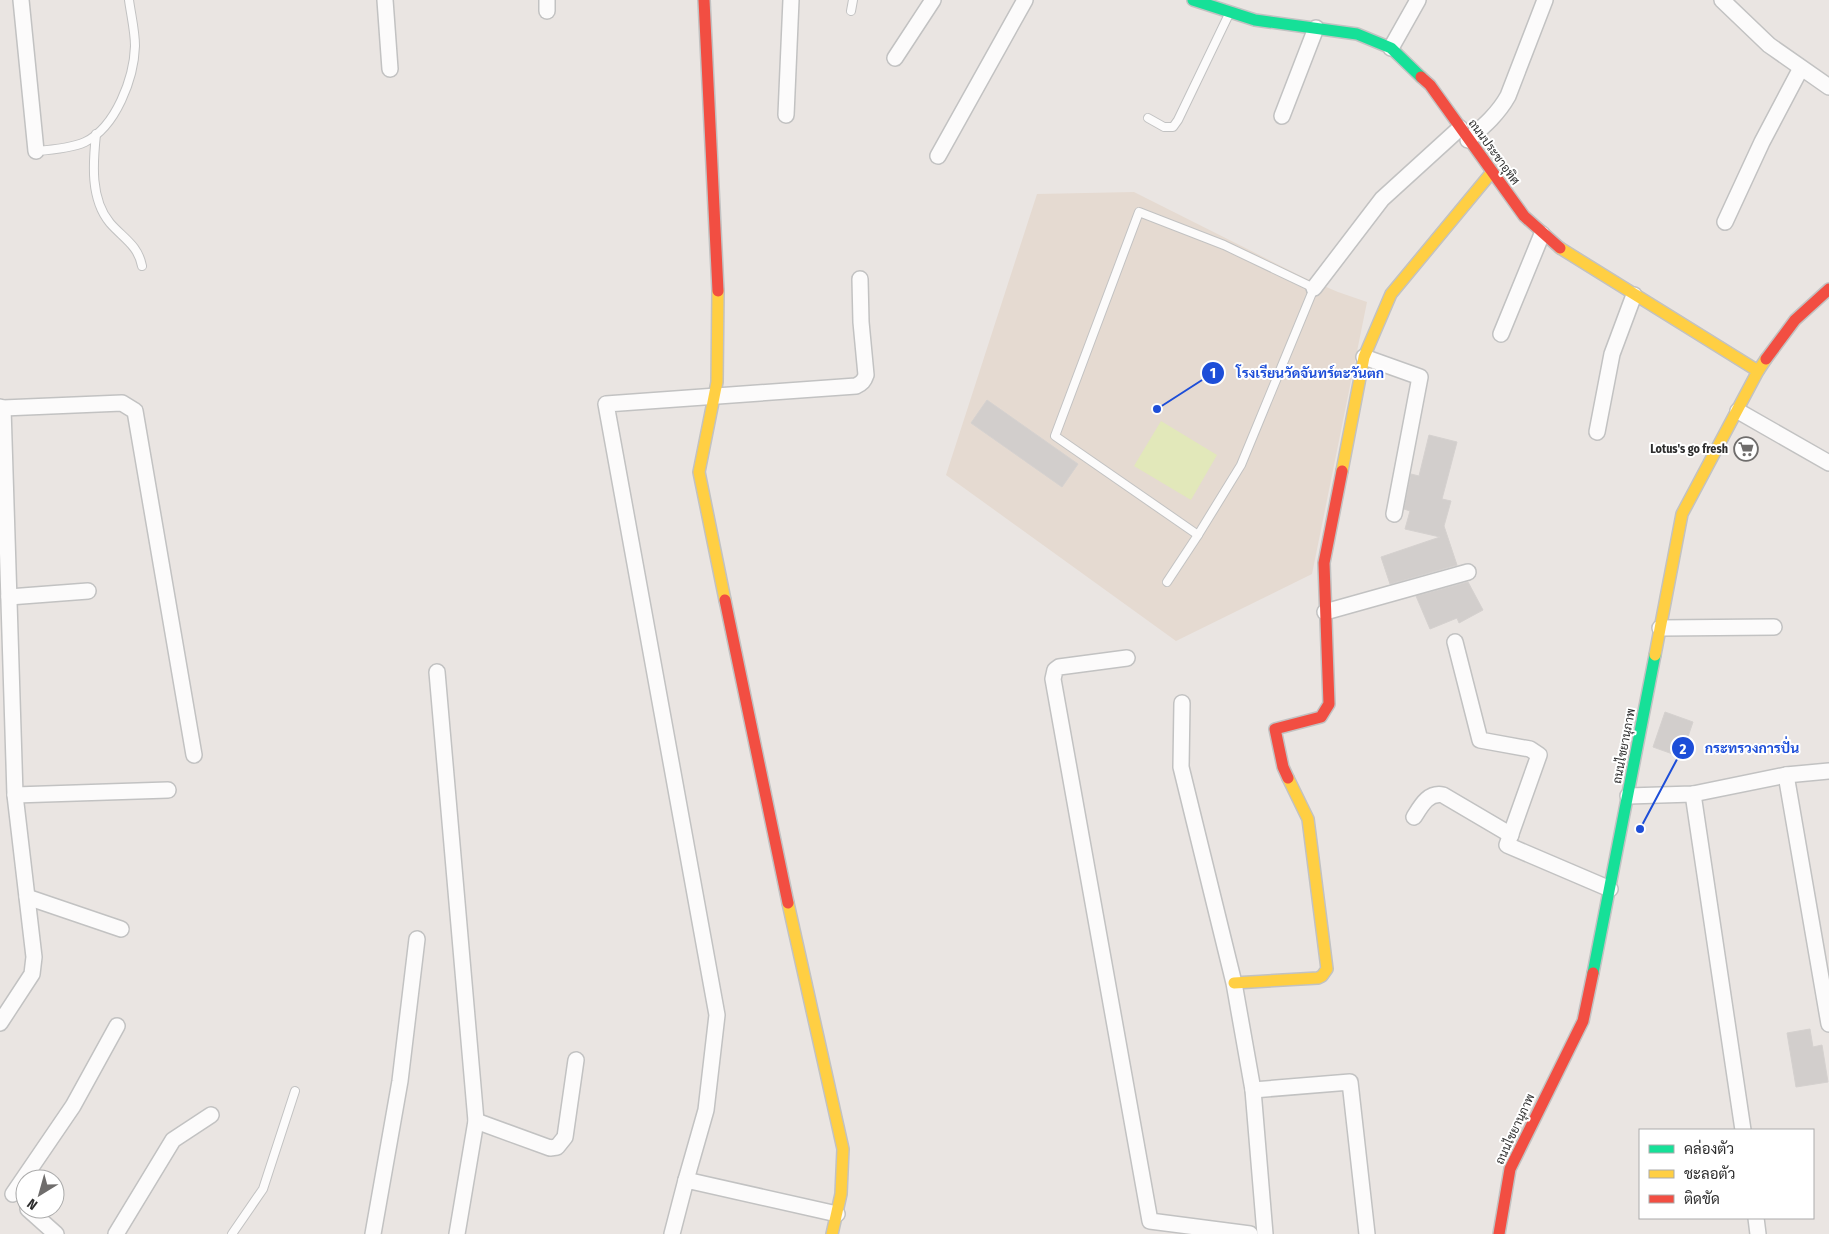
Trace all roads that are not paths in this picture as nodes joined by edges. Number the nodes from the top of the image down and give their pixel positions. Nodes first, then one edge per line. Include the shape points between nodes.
1 (21, 0) edge
2 (129, 0) edge
3 (384, 0) edge
4 (704, 0) edge
5 (791, 0) edge
6 (852, 0) edge
7 (933, 0) edge
8 (1025, 0) edge
9 (1193, 0) edge
10 (1418, 0) edge
11 (1545, 0) edge
12 (1722, 0) edge
13 (1737, 6) edge
14 (851, 10) dead end
15 (1230, 12) junction
16 (1316, 28) junction
17 (1390, 48) junction
18 (895, 58) dead end
19 (1801, 68) junction
20 (390, 69) dead end
21 (1829, 87) edge
22 (786, 115) dead end
23 (1282, 116) dead end
24 (1148, 118) dead end
25 (96, 134) junction
26 (1464, 134) junction
27 (36, 151) joint
28 (938, 156) dead end
29 (1492, 172) junction
30 (1725, 222) dead end
31 (1542, 234) junction
32 (142, 266) dead end
33 (860, 279) dead end
34 (1314, 288) junction
35 (1829, 289) edge
36 (1634, 294) junction
37 (1501, 334) dead end
38 (1364, 357) junction
39 (1758, 371) junction
40 (715, 395) junction
41 (1, 407) edge
42 (1738, 411) junction
43 (1597, 432) dead end
44 (1829, 463) edge
45 (1394, 514) dead end
46 (1198, 535) junction
47 (1468, 572) dead end
48 (1167, 582) dead end
49 (88, 591) dead end
50 (9, 597) junction
51 (1325, 612) junction
52 (1774, 627) dead end
53 (1660, 628) junction
54 (1455, 642) dead end
55 (1127, 658) dead end
56 (437, 672) dead end
57 (1182, 703) dead end
58 (194, 755) dead end
59 (1829, 771) edge
60 (1786, 775) junction
61 (168, 790) dead end
62 (1693, 794) junction
63 (15, 795) junction
64 (1628, 796) junction
65 (1414, 817) dead end
66 (1511, 835) junction
67 (1610, 889) junction
68 (27, 897) junction
69 (121, 929) dead end
70 (417, 939) dead end
71 (1234, 983) junction
72 (0, 1023) edge
73 (1829, 1024) edge
74 (117, 1026) dead end
75 (576, 1060) dead end
76 (1253, 1090) junction
77 (295, 1091) dead end
78 (211, 1115) dead end
79 (476, 1121) junction
80 (1743, 1129) edge
81 (686, 1180) junction
82 (5, 1192) edge
83 (837, 1214) junction
84 (39, 1219) edge
85 (1756, 1219) edge
86 (56, 1234) edge
87 (116, 1234) edge
88 (232, 1234) edge
89 (373, 1234) edge
90 (457, 1234) edge
91 (672, 1234) edge
92 (832, 1234) edge
93 (1250, 1234) edge
94 (1266, 1234) edge
95 (1367, 1234) edge
96 (1499, 1234) edge
97 (1758, 1234) edge

1 - 27 street
2 - 25 lane via 135,45 132,72 118,106
3 - 20 street
4 - 40 street via 718,294
5 - 22 street
6 - 14 lane
7 - 18 street
8 - 28 street
9 - 15 street, ถนนประชาอุทิศ
10 - 17 street
11 - 26 street via 1502,108 1491,120
12 - 13 street
13 - 19 street via 1769,45
15 - 16 street, ถนนประชาอุทิศ via 1255,20
15 - 24 lane via 1173,127 1164,127
16 - 17 street, ถนนประชาอุทิศ via 1357,34
16 - 23 street
17 - 26 street, ถนนประชาอุทิศ via 1430,85
19 - 21 street
19 - 30 street
25 - 27 lane via 85,142
25 - 32 lane via 93,162 98,197 104,214 136,250
26 - 29 street, ถนนประชาอุทิศ
26 - 34 street via 1382,199
29 - 31 street, ถนนประชาอุทิศ via 1524,216
29 - 38 street via 1390,294
31 - 36 street, ถนนประชาอุทิศ
31 - 37 street
33 - 40 street via 866,375 861,384
34 - 46 lane via 1242,465
34 - 46 lane via 1224,245 1139,212 1055,436
35 - 39 street, ถนนไชยานุภาพ via 1795,320
36 - 39 street, ถนนประชาอุทิศ
36 - 43 street via 1612,354
38 - 45 street via 1420,376
38 - 51 street via 1324,563
39 - 42 street, ถนนไชยานุภาพ
40 - 81 street via 606,404 717,1015 706,1110
40 - 83 street via 699,472 767,806 843,1149
41 - 50 street
41 - 58 street via 122,403 135,411
42 - 44 street
42 - 53 street, ถนนไชยานุภาพ via 1682,514
46 - 48 lane
47 - 51 street
49 - 50 street
50 - 63 street
51 - 71 street via 1329,704 1320,717 1275,730 1283,767 1308,819 1327,969 1318,978
52 - 53 street
53 - 64 street, ถนนไชยานุภาพ
54 - 66 street via 1480,740 1530,749 1539,755
55 - 93 street via 1059,667 1052,679 1150,1221
56 - 79 street
57 - 71 street via 1181,767
59 - 60 street
60 - 62 street
60 - 73 street
61 - 63 street
62 - 64 street
62 - 80 street
63 - 68 street
64 - 67 street, ถนนไชยานุภาพ
65 - 66 street via 1422,803 1436,794
66 - 67 street via 1506,845
67 - 96 street, ถนนไชยานุภาพ via 1583,1021 1510,1169
68 - 69 street
68 - 72 street via 34,957 32,974
70 - 89 street via 400,1081
71 - 76 street
74 - 82 street via 73,1106
75 - 79 street via 565,1137 557,1147 550,1148
76 - 94 street
76 - 95 street via 1350,1082
77 - 88 lane via 263,1188
78 - 87 street via 173,1140
79 - 90 street
81 - 83 street
81 - 91 street
83 - 92 street
84 - 86 street
85 - 97 street

